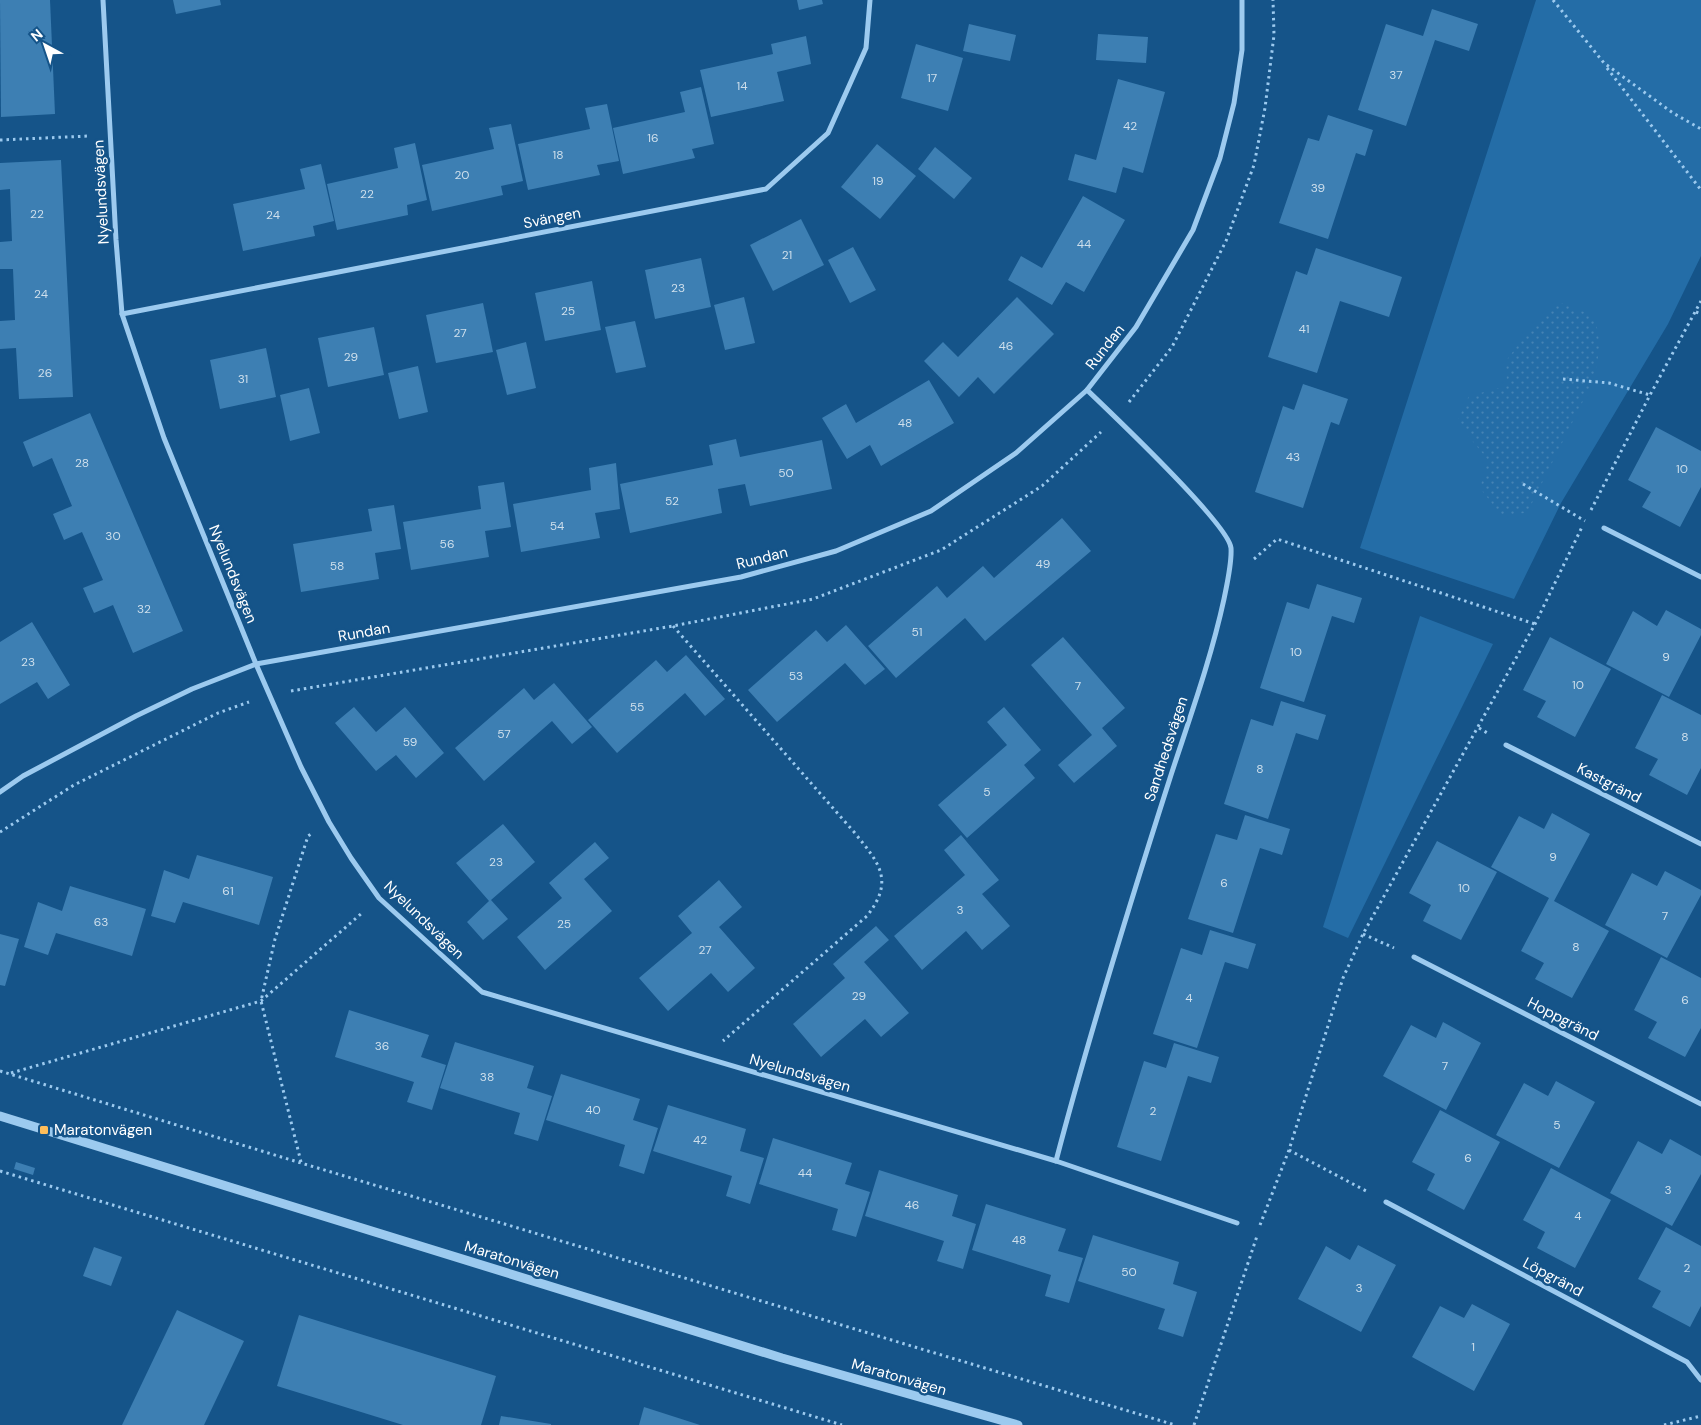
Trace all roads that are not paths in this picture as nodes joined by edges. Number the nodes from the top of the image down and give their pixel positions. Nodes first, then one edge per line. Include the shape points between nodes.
1 (103, 0) edge
2 (870, 0) edge
3 (1242, 0) edge
4 (122, 314) junction
5 (1087, 390) junction
6 (1604, 528) dead end
7 (1701, 577) edge
8 (256, 664) junction
9 (1506, 745) dead end
10 (0, 792) edge
11 (1701, 844) edge
12 (1414, 957) road end
13 (1701, 1104) edge
14 (0, 1116) edge
15 (1056, 1161) junction
16 (1386, 1202) road end
17 (1237, 1222) dead end
18 (1701, 1380) edge
19 (1018, 1425) edge

1 - 4 street, Nyelundsvägen
2 - 4 street, Svängen via 866,48 828,132 766,189
3 - 5 street, Rundan via 1242,50 1234,103 1220,158 1193,230 1136,327
4 - 8 street, Nyelundsvägen via 164,438
5 - 8 street, Rundan via 1016,453 932,511 836,551 741,577
5 - 15 street, Sandhedsvägen via 1211,516 1231,546 1228,581 1216,638 1133,893
6 - 7 street
8 - 10 street, Rundan via 192,689 136,716
8 - 15 street, Nyelundsvägen via 301,767 351,858 379,898 482,992
9 - 11 street, Kastgränd
12 - 13 street, Hoppgränd
14 - 19 street, Maratonvägen via 782,1358
15 - 17 street, Nyelundsvägen
16 - 18 street, Löpgränd via 1687,1362

